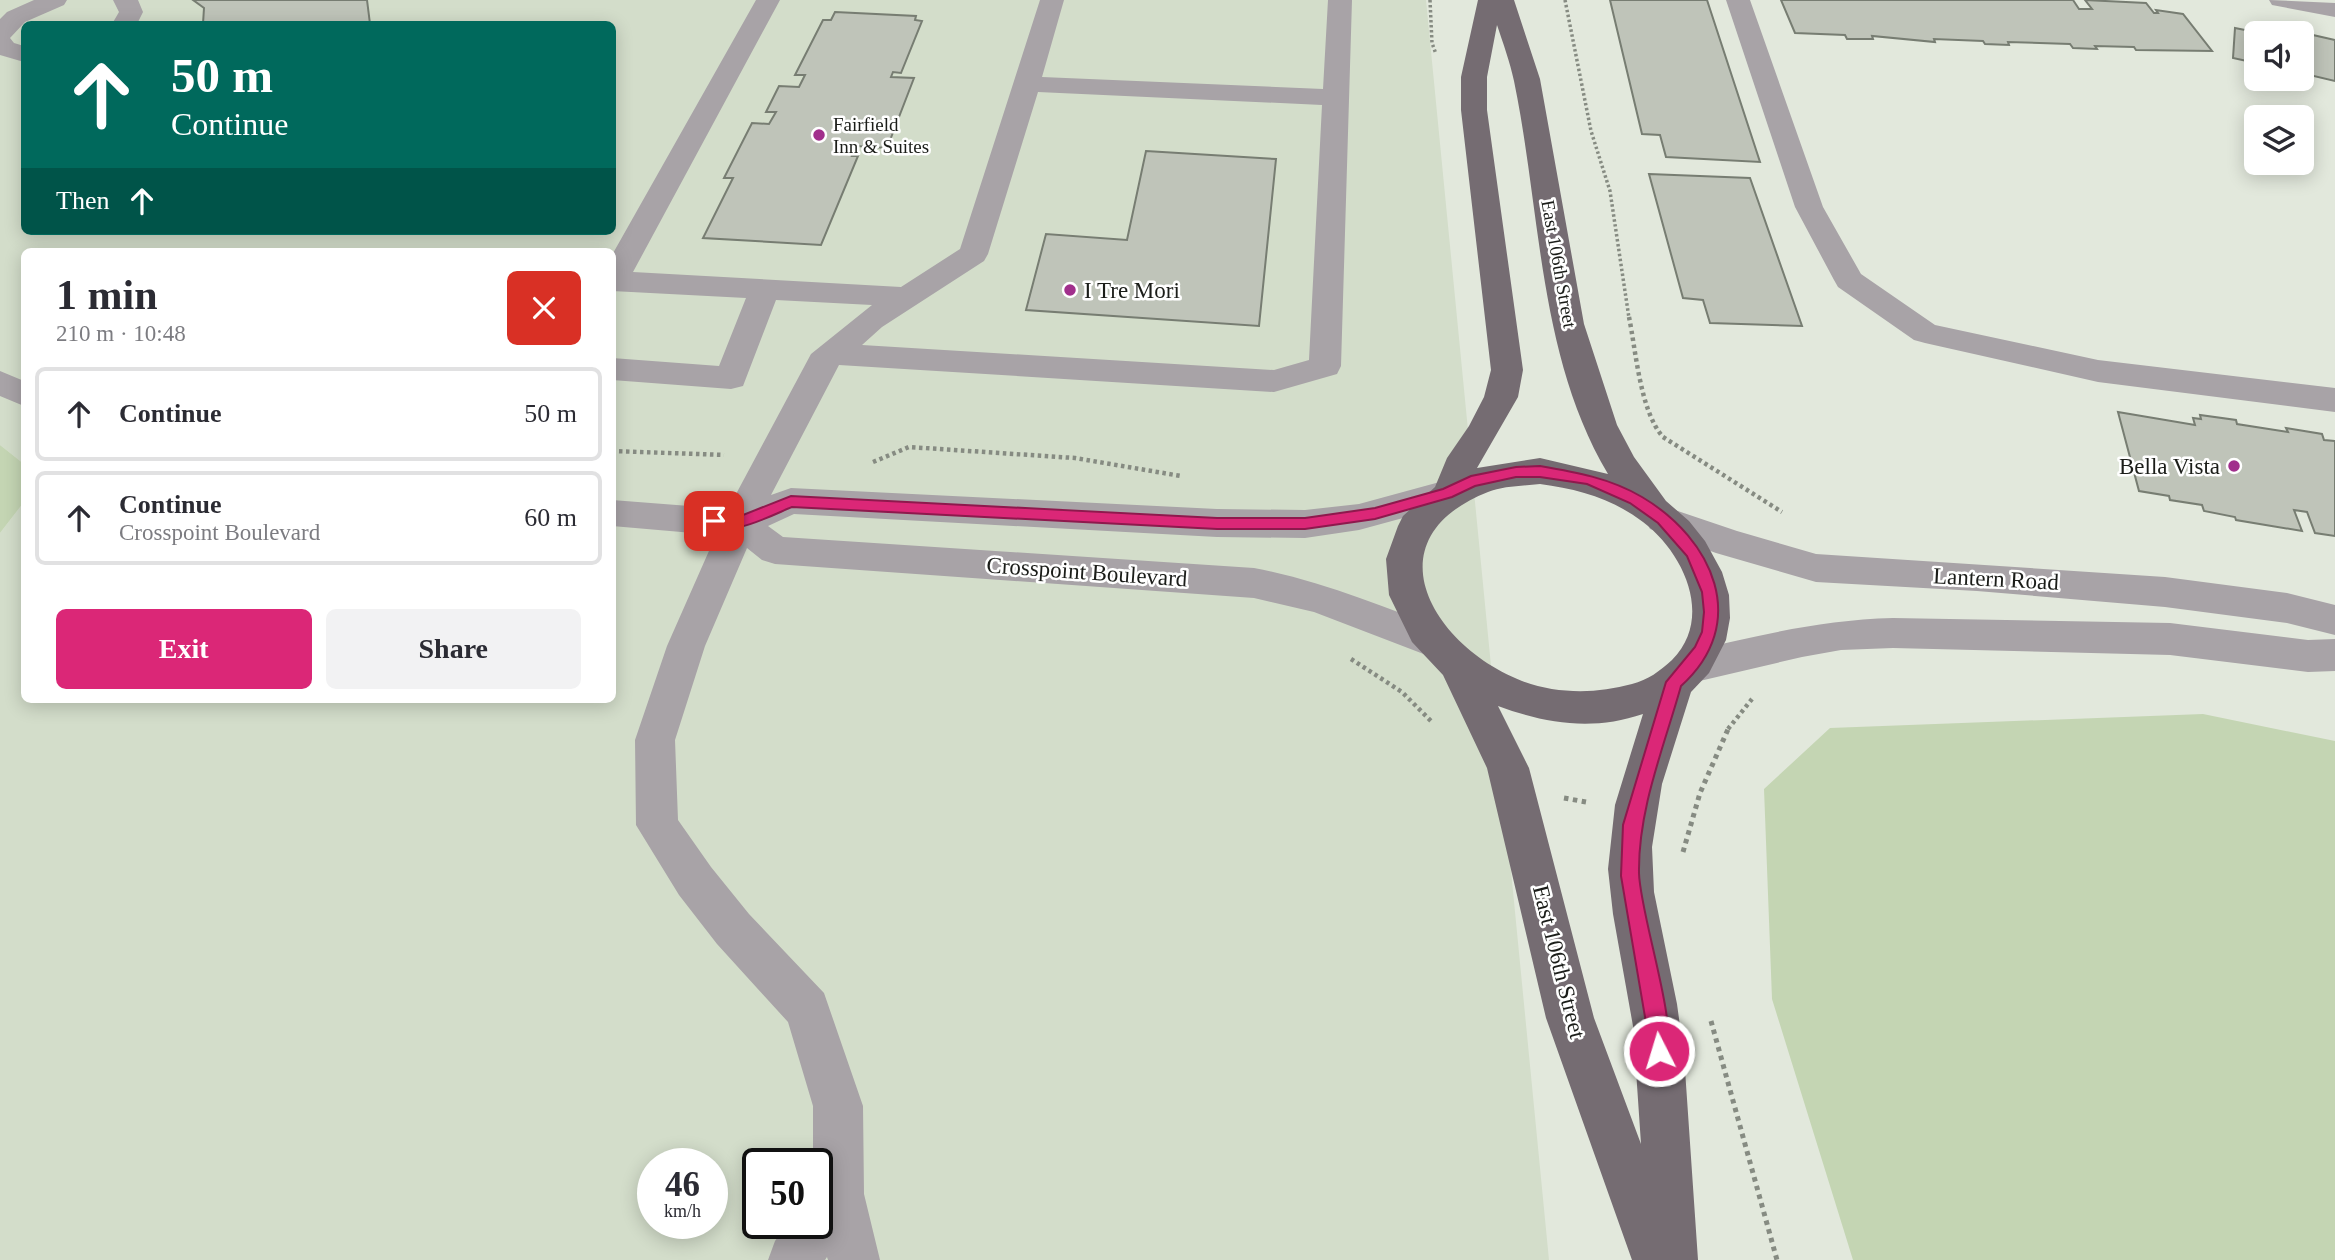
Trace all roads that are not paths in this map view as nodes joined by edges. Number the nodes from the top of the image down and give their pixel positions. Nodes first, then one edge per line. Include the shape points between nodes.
1 (55, 0) edge
2 (125, 0) edge
3 (768, 0) edge
4 (1052, 0) edge
5 (1340, 0) edge
6 (1490, 0) edge
7 (1502, 0) edge
8 (1738, 0) edge
9 (2281, 0) edge
10 (2335, 10) edge
11 (126, 21) edge
12 (0, 34) edge
13 (0, 42) edge
14 (21, 53) edge
15 (1027, 84) junction
16 (1336, 98) junction
17 (616, 276) edge
18 (616, 281) edge
19 (765, 289) junction
20 (905, 297) junction
21 (831, 354) junction
22 (616, 369) edge
23 (0, 382) edge
24 (21, 394) edge
25 (2335, 400) edge
26 (1449, 492) junction
27 (616, 513) edge
28 (1660, 516) junction
29 (739, 523) junction
30 (2335, 620) edge
31 (1446, 653) junction
32 (2335, 655) edge
33 (1683, 675) junction
34 (838, 1194) junction
35 (794, 1260) edge
36 (854, 1260) edge
37 (1658, 1260) edge
38 (1672, 1260) edge

1 - 12 street via 16,17
2 - 11 street via 132,12
3 - 17 street
4 - 15 street
5 - 16 street
6 - 26 main road via 1474,77 1474,110 1507,370 1501,397
7 - 28 main road, East 106th Street via 1527,79 1568,324 1585,380 1615,455
8 - 25 street via 1809,207 1849,280 1925,333 2098,371
9 - 10 street
13 - 14 street
15 - 16 street
15 - 20 street via 973,254
16 - 21 street via 1325,366 1274,380
18 - 19 street
19 - 20 street
19 - 22 street via 731,378
20 - 21 street
21 - 29 street via 822,362
23 - 24 street
26 - 28 main road via 1493,475 1540,471 1612,488
26 - 29 street via 1359,517 1305,523 1217,523 791,501
26 - 31 main road, East 106th Street via 1414,526 1404,570 1407,595 1417,619
27 - 29 street
28 - 30 street, Lantern Road via 1729,543 1816,568 2165,592 2287,608
28 - 33 main road via 1693,553 1710,592 1710,632
29 - 31 street, Crosspoint Boulevard via 775,550 1280,587 1336,604
29 - 34 street via 686,646 655,740 657,825 733,929 807,1009 838,1106
31 - 33 main road via 1486,683 1552,706 1620,705 1649,696
31 - 37 main road, East 106th Street via 1508,768 1570,1018
32 - 33 street via 2308,656 2170,639 1893,632 1802,640
33 - 38 main road via 1634,815 1630,848 1630,876 1657,1025
34 - 35 street
34 - 36 street

